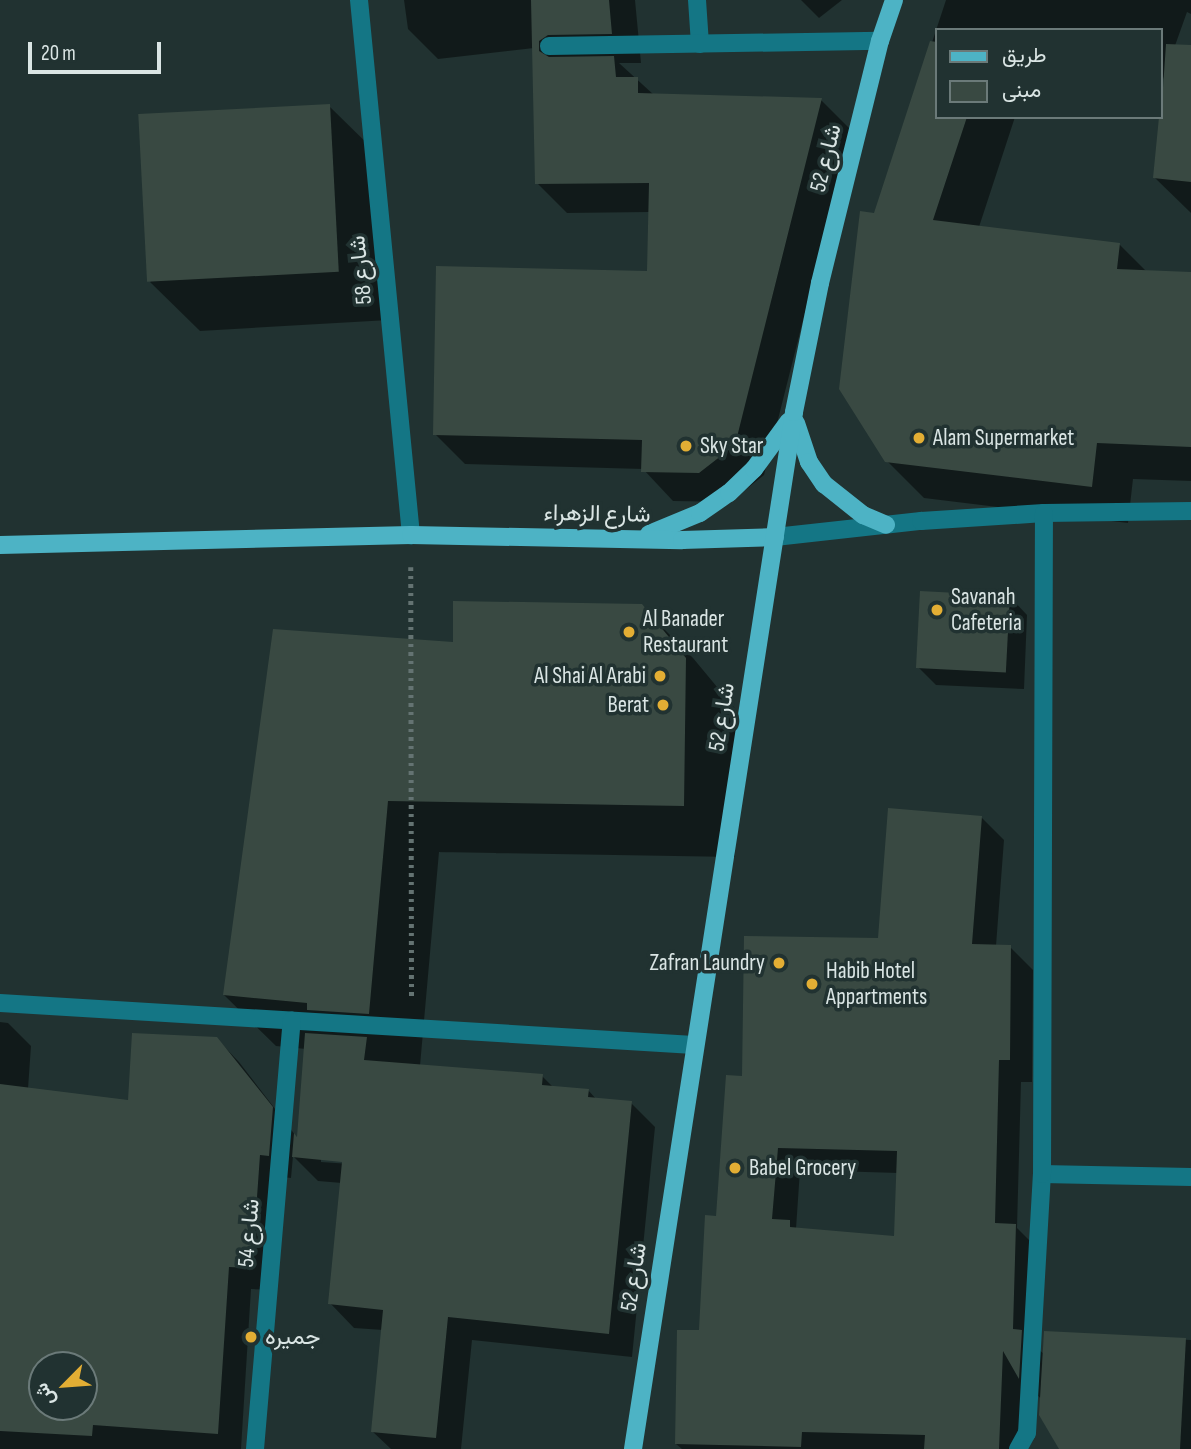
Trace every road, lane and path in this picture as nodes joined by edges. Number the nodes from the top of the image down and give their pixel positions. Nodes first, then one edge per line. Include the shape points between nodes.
1 (359, 0) edge
2 (697, 0) edge
3 (894, 0) edge
4 (880, 41) junction
5 (700, 44) junction
6 (549, 46) dead end
7 (794, 412) junction
8 (1191, 510) edge
9 (1044, 513) junction
10 (886, 525) junction
11 (411, 535) junction
12 (775, 537) junction
13 (635, 539) junction
14 (0, 545) edge
15 (0, 1003) edge
16 (292, 1020) junction
17 (412, 1028) junction
18 (694, 1045) junction
19 (1041, 1174) junction
20 (1191, 1177) edge
21 (255, 1449) edge
22 (633, 1449) edge
23 (1018, 1449) edge

1 - 11 street, شارع 58
2 - 5 street
3 - 4 main road, شارع 52
4 - 5 street
4 - 7 main road, شارع 52 via 820,283
5 - 6 street
7 - 10 main road via 809,462 824,484 842,502
7 - 12 main road, شارع 52
7 - 13 main road via 754,469 729,493 700,513
8 - 9 street, شارع الزهراء
9 - 10 street, شارع الزهراء
9 - 19 street
10 - 12 street, شارع الزهراء
11 - 13 main road, شارع الزهراء
11 - 14 main road, شارع الزهراء
11 - 17 path
12 - 13 main road, شارع الزهراء
12 - 18 main road, شارع 52
15 - 16 street
16 - 17 street
16 - 21 street, شارع 54
17 - 18 street
18 - 22 main road, شارع 52
19 - 20 street
19 - 23 street via 1027,1433

